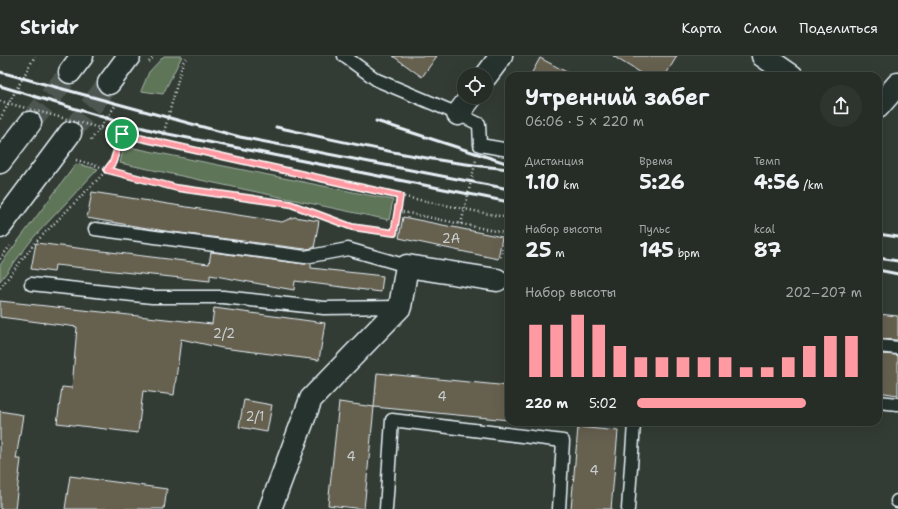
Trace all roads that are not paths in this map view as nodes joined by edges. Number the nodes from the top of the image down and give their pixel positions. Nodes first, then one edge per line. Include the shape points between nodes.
1 (129, 56) edge
2 (344, 56) edge
3 (501, 56) edge
4 (763, 56) edge
5 (492, 68) edge
6 (786, 72) edge
7 (108, 83) tunnel mouth
8 (898, 84) edge
9 (882, 102) edge
10 (464, 105) edge
11 (30, 123) tunnel mouth
12 (70, 133) tunnel mouth
13 (505, 149) edge
14 (0, 162) edge
15 (0, 227) edge
16 (95, 229) dead end
17 (407, 266) junction
18 (502, 276) edge
19 (31, 284) dead end
20 (400, 307) junction
21 (882, 346) edge
22 (898, 348) edge
23 (882, 402) edge
24 (898, 404) edge
25 (634, 426) edge
26 (270, 509) edge
27 (386, 509) edge
28 (559, 509) edge
29 (628, 509) edge

1 - 7 street
2 - 10 lane via 377,80
3 - 5 street
4 - 6 street
8 - 9 street
10 - 13 lane via 478,124 480,145
11 - 14 street
12 - 15 street
16 - 17 lane via 304,256 348,249
17 - 18 street
17 - 20 street
19 - 20 lane via 152,297 223,298 324,308
20 - 26 street via 311,399
21 - 22 lane
23 - 24 lane
25 - 29 lane
27 - 28 lane via 392,420 563,441

